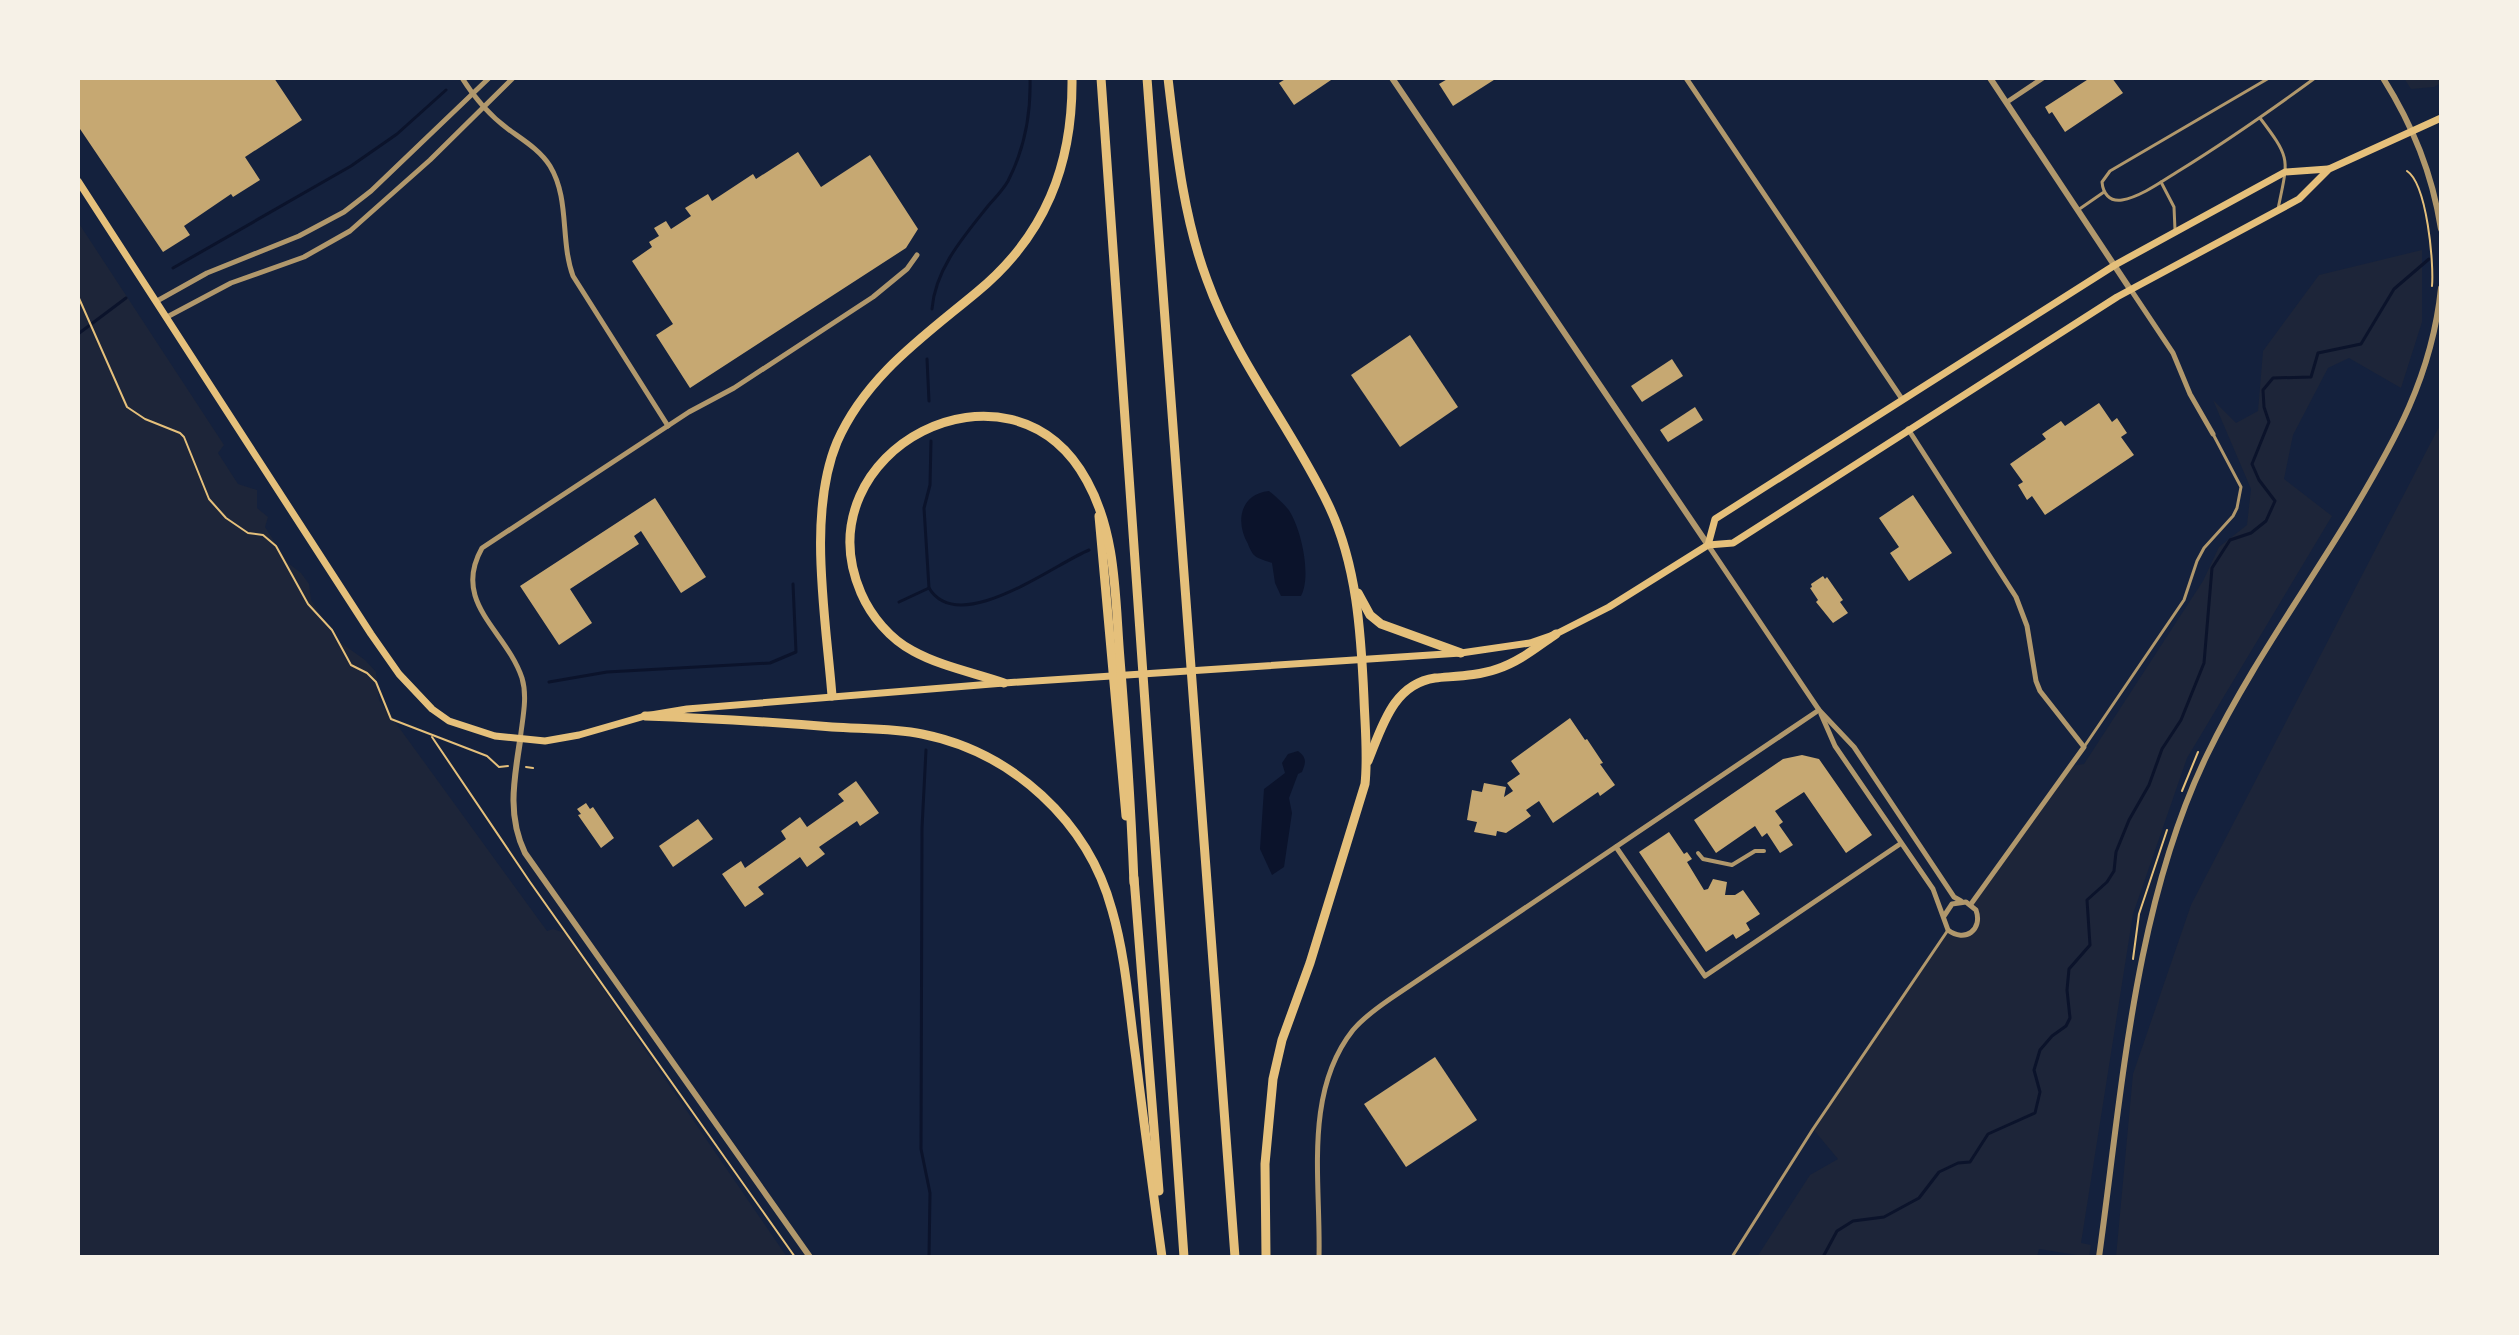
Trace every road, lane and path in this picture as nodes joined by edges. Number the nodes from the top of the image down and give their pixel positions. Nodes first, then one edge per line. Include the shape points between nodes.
1 (462, 78) edge
2 (489, 78) edge
3 (513, 78) edge
4 (1072, 78) edge
5 (1101, 78) edge
6 (1147, 78) edge
7 (1168, 78) edge
8 (1392, 78) edge
9 (1686, 78) edge
10 (1990, 78) edge
11 (2043, 78) edge
12 (2269, 78) edge
13 (2315, 78) edge
14 (2383, 78) edge
15 (473, 94) junction
16 (2007, 102) junction
17 (484, 107) junction
18 (2260, 118) junction
19 (2441, 118) edge
20 (2413, 131) junction
21 (2329, 169) junction
22 (2285, 172) junction
23 (78, 181) edge
24 (2161, 182) junction
25 (2104, 192) junction
26 (2278, 209) junction
27 (2078, 210) junction
28 (2441, 229) edge
29 (2175, 231) junction
30 (917, 255) dead end
31 (2115, 265) junction
32 (2441, 288) edge
33 (2130, 289) junction
34 (78, 296) edge
35 (157, 301) junction
36 (167, 317) junction
37 (1902, 399) junction
38 (668, 426) junction
39 (1908, 429) junction
40 (2213, 434) joint
41 (1708, 545) junction
42 (1354, 585) junction
43 (1556, 634) junction
44 (1461, 653) junction
45 (1361, 659) junction
46 (1004, 683) junction
47 (832, 696) junction
48 (1819, 710) junction
49 (645, 716) junction
50 (432, 736) junction
51 (520, 741) junction
52 (2084, 747) junction
53 (1367, 764) junction
54 (499, 767) dead end
55 (1900, 844) junction
56 (1616, 847) junction
57 (1764, 851) dead end
58 (1698, 853) dead end
59 (1961, 901) junction
60 (1971, 904) junction
61 (1944, 916) junction
62 (1948, 930) junction
63 (795, 1257) edge
64 (810, 1257) edge
65 (1163, 1257) edge
66 (1184, 1257) edge
67 (1235, 1257) edge
68 (1266, 1257) edge
69 (1319, 1257) edge
70 (1732, 1257) edge
71 (2099, 1257) edge

1 - 15 street
2 - 15 street
3 - 17 street
4 - 47 highway via 1067,149 1049,202 1028,237 979,291 885,369 837,443 820,514
5 - 66 highway
6 - 67 highway
7 - 42 highway via 1187,209 1207,281 1243,359 1329,505
8 - 41 street
9 - 37 street
10 - 16 street
11 - 16 street
12 - 25 lane via 2110,171 2102,182
13 - 18 lane
14 - 20 street
15 - 17 street
15 - 35 street via 339,216 207,273
16 - 27 street
17 - 36 street via 350,231
17 - 38 street via 550,166 573,276
18 - 22 lane via 2279,143
18 - 24 lane
19 - 20 main road
20 - 21 main road
20 - 28 street via 2431,177
21 - 22 main road
21 - 26 main road via 2299,199
22 - 26 lane
22 - 29 main road
23 - 35 main road
24 - 25 lane via 2124,200
24 - 29 lane via 2174,207
25 - 27 lane
26 - 33 main road
27 - 31 street
29 - 31 main road
30 - 38 street via 873,297
31 - 33 street
31 - 37 main road
32 - 71 street via 2429,357 2397,437 2254,670 2207,754 2177,825 2145,939
33 - 39 main road
33 - 40 street via 2173,353
34 - 50 path via 127,407 184,437 209,499 226,518 276,546 351,665 376,682 391,719
35 - 36 main road
36 - 51 main road via 363,621 417,695 449,721
37 - 41 main road via 1715,519
38 - 51 street via 489,542 478,556 472,584 475,599 518,668 525,690
39 - 41 main road via 1733,543
39 - 52 street via 2016,597 2040,691
40 - 52 lane via 2241,487 2237,508 2204,548 2184,600
41 - 43 main road
41 - 48 street
42 - 44 highway via 1381,624
42 - 45 highway
43 - 44 main road
43 - 53 highway via 1497,669 1409,687 1391,708
44 - 45 main road
45 - 46 main road
45 - 53 highway
46 - 47 main road
46 - 65 highway via 913,651 879,622 851,560 854,521 867,485 892,450 945,421 1008,419 1050,439 1087,481 1108,530
47 - 49 main road
48 - 55 street via 1835,746
48 - 56 street
48 - 59 street via 1854,747
49 - 51 main road via 559,739
49 - 65 highway via 921,734 979,752 1052,804 1093,862 1112,908
50 - 54 path via 491,758
50 - 63 path
51 - 64 street via 512,790 525,853
52 - 60 street
53 - 68 highway via 1357,815 1273,1079 1265,1164
55 - 56 street via 1705,976
55 - 61 street via 1933,889
56 - 69 street via 1353,1029 1330,1071 1321,1109
57 - 58 street via 1732,865
59 - 60 street
59 - 61 street via 1948,907
60 - 62 street via 1979,916 1973,932 1958,936
61 - 62 street
62 - 70 lane

